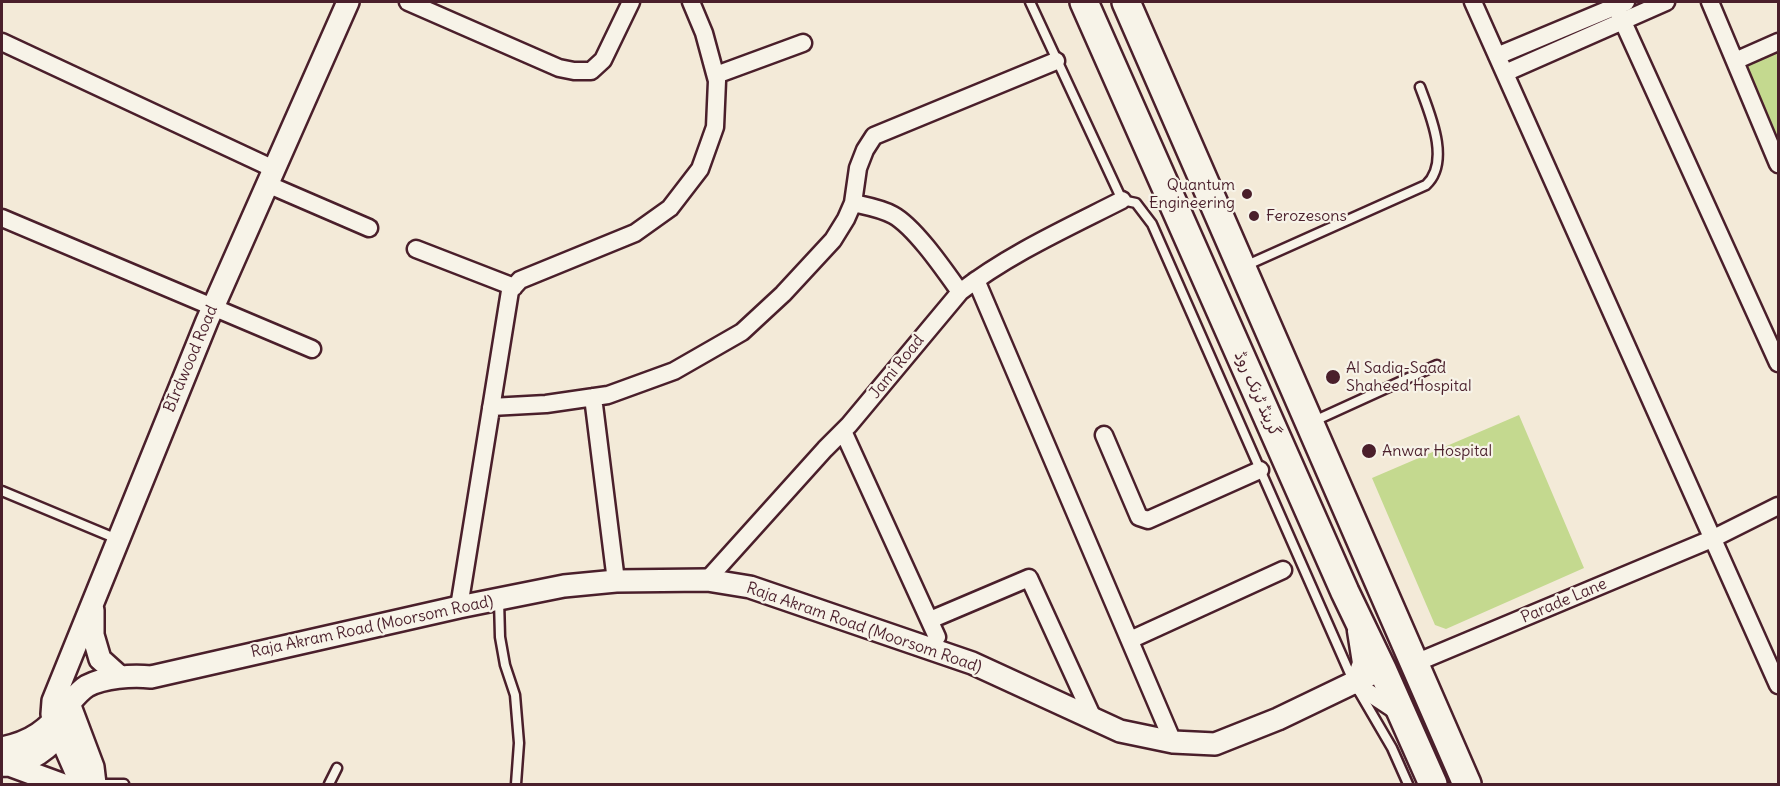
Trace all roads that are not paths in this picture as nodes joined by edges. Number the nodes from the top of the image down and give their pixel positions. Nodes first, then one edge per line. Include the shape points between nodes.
1 (348, 2) edge
2 (408, 2) edge
3 (631, 2) edge
4 (692, 2) edge
5 (1030, 2) edge
6 (1084, 2) edge
7 (1126, 2) edge
8 (1473, 2) edge
9 (1666, 2) edge
10 (1710, 2) edge
11 (1620, 8) edge
12 (2, 42) edge
13 (1779, 42) edge
14 (803, 43) dead end
15 (1497, 56) junction
16 (1056, 61) junction
17 (1735, 61) junction
18 (1505, 73) junction
19 (716, 75) junction
20 (1420, 87) dead end
21 (1777, 153) edge
22 (270, 176) junction
23 (1122, 200) junction
24 (853, 203) junction
25 (2, 218) edge
26 (369, 228) dead end
27 (416, 249) dead end
28 (1241, 267) junction
29 (976, 280) junction
30 (514, 287) junction
31 (960, 292) junction
32 (213, 306) junction
33 (312, 349) dead end
34 (1779, 363) edge
35 (1437, 365) dead end
36 (593, 397) junction
37 (491, 407) junction
38 (1309, 423) junction
39 (843, 431) junction
40 (1104, 435) dead end
41 (1260, 470) junction
42 (2, 491) edge
43 (1779, 506) edge
44 (1714, 538) junction
45 (117, 539) junction
46 (1283, 570) dead end
47 (707, 580) junction
48 (615, 581) junction
49 (93, 599) junction
50 (499, 599) junction
51 (459, 607) junction
52 (1354, 611) junction
53 (930, 620) junction
54 (937, 637) dead end
55 (1130, 640) junction
56 (1413, 664) junction
57 (1382, 669) junction
58 (120, 677) junction
59 (152, 677) junction
60 (1354, 683) junction
61 (1779, 685) edge
62 (63, 713) junction
63 (1403, 717) junction
64 (1093, 718) junction
65 (1173, 742) junction
66 (4, 759) edge
67 (337, 768) dead end
68 (61, 784) edge
69 (85, 784) edge
70 (95, 784) edge
71 (124, 784) edge
72 (329, 784) edge
73 (516, 784) edge
74 (1408, 784) edge
75 (1433, 784) edge
76 (1467, 784) edge

1 - 22 street, BIrdwood Road
2 - 3 street via 574,71 591,71 603,60
4 - 19 street
5 - 16 lane
6 - 52 highway, گرینڈ ٹرنک روڈ
7 - 28 highway
8 - 15 street
9 - 11 street
10 - 17 street
11 - 15 street
11 - 18 street
11 - 34 street
12 - 22 street
13 - 17 street
14 - 19 street
15 - 18 street
16 - 23 lane
16 - 24 street via 873,136 858,168
17 - 21 street
18 - 44 street
19 - 30 street via 715,127 700,169 670,208 634,233 520,280
20 - 28 lane via 1435,126 1433,178 1426,185
22 - 26 street
22 - 32 street, BIrdwood Road
23 - 29 street, Jami Road
23 - 41 lane via 1136,203 1152,224
24 - 31 street via 895,216 933,255
24 - 36 street via 832,240 742,332 675,371
25 - 32 street
27 - 30 street
28 - 38 highway
29 - 31 street, Jami Road
29 - 55 street
30 - 37 street via 510,291
31 - 39 street, Jami Road
32 - 33 street
32 - 45 street, BIrdwood Road
35 - 38 lane
36 - 37 street
36 - 48 street
37 - 51 street
38 - 56 highway
39 - 47 street, Jami Road
39 - 53 street
40 - 41 street via 1140,517 1148,520
41 - 60 lane
42 - 45 lane
43 - 44 street, Parade Lane
44 - 56 street, Parade Lane
44 - 61 street
45 - 49 street, BIrdwood Road
46 - 55 street
47 - 48 street, Raja Akram Road (Moorsom Road)
47 - 64 street, Raja Akram Road (Moorsom Road) via 750,587 972,663
48 - 50 street, Raja Akram Road (Moorsom Road)
49 - 58 street via 93,635 100,658
49 - 62 street, BIrdwood Road
50 - 51 street, Raja Akram Road (Moorsom Road)
50 - 73 lane via 504,666 515,695 519,743
51 - 59 street, Raja Akram Road (Moorsom Road)
52 - 57 highway, گرینڈ ٹرنک روڈ
52 - 60 street via 1361,663
53 - 54 street
53 - 64 street via 1029,578
55 - 65 street
56 - 76 highway
57 - 60 street, Raja Akram Road (Moorsom Road)
57 - 63 highway, گرینڈ ٹرنک روڈ
58 - 59 street, Raja Akram Road (Moorsom Road)
58 - 62 street, Raja Akram Road (Moorsom Road) via 87,686
59 - 62 street via 133,689 90,700
60 - 63 street
60 - 65 street, Raja Akram Road (Moorsom Road) via 1215,744
60 - 74 lane
62 - 66 street via 50,746 29,759
62 - 69 street via 75,770
62 - 70 street via 93,767
63 - 75 highway, گرینڈ ٹرنک روڈ
64 - 65 street, Raja Akram Road (Moorsom Road) via 1120,731
66 - 68 street
67 - 72 lane
70 - 71 lane

